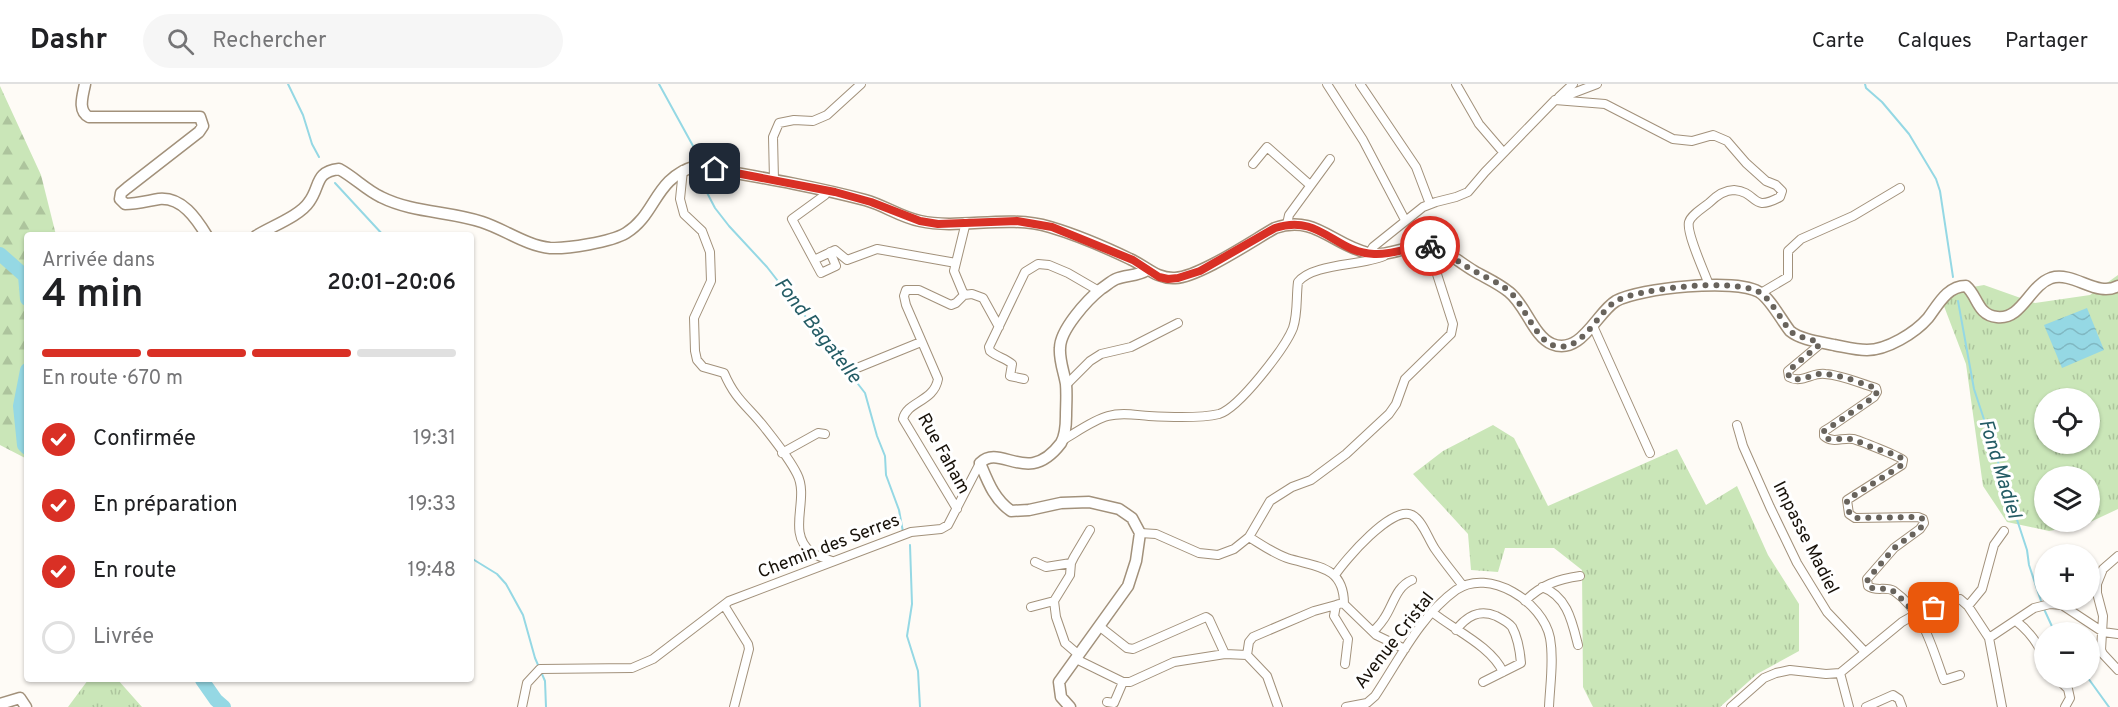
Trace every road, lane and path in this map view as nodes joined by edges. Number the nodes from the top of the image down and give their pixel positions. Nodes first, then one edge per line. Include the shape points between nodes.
1 (86, 84) edge
2 (861, 84) edge
3 (1328, 84) edge
4 (1360, 84) edge
5 (1456, 84) edge
6 (1573, 84) edge
7 (1597, 84) edge
8 (1555, 100) junction
9 (1503, 153) junction
10 (1330, 159) dead end
11 (1253, 164) dead end
12 (683, 170) junction
13 (774, 180) junction
14 (1310, 185) junction
15 (1900, 188) dead end
16 (827, 191) junction
17 (1430, 204) junction
18 (1406, 220) junction
19 (966, 222) junction
20 (1287, 224) junction
21 (204, 232) edge
22 (263, 232) edge
23 (1440, 249) junction
24 (1393, 251) junction
25 (830, 252) junction
26 (1369, 254) junction
27 (814, 260) junction
28 (956, 263) junction
29 (1147, 270) junction
30 (1709, 285) junction
31 (2118, 286) edge
32 (1099, 291) junction
33 (1761, 293) junction
34 (964, 295) junction
35 (1178, 323) dead end
36 (1593, 326) junction
37 (999, 327) junction
38 (921, 342) junction
39 (1819, 342) junction
40 (857, 368) dead end
41 (1024, 379) dead end
42 (1066, 386) junction
43 (1737, 424) dead end
44 (825, 434) dead end
45 (1063, 440) junction
46 (782, 453) junction
47 (1650, 453) dead end
48 (980, 463) junction
49 (957, 509) junction
50 (1090, 530) dead end
51 (2004, 531) dead end
52 (1140, 533) junction
53 (1249, 537) junction
54 (2118, 556) edge
55 (832, 561) junction
56 (1035, 562) dead end
57 (1071, 563) junction
58 (1335, 575) junction
59 (1580, 576) dead end
60 (1412, 580) dead end
61 (1463, 586) junction
62 (1542, 587) junction
63 (1054, 600) junction
64 (1525, 601) junction
65 (724, 604) junction
66 (1340, 604) junction
67 (1968, 606) junction
68 (1031, 607) dead end
69 (1432, 612) junction
70 (1916, 614) junction
71 (2016, 621) junction
72 (1099, 626) junction
73 (1456, 630) junction
74 (1373, 632) junction
75 (2103, 632) junction
76 (2118, 634) edge
77 (1989, 638) junction
78 (2034, 639) edge
79 (1578, 645) dead end
80 (1405, 649) junction
81 (1865, 652) junction
82 (1225, 654) junction
83 (1247, 655) junction
84 (1077, 657) junction
85 (1345, 664) dead end
86 (2118, 670) edge
87 (1503, 672) junction
88 (1840, 673) junction
89 (1960, 675) dead end
90 (1123, 682) junction
91 (1483, 682) dead end
92 (2067, 688) edge
93 (1107, 702) dead end
94 (0, 704) edge
95 (26, 707) edge
96 (522, 707) edge
97 (734, 707) edge
98 (1070, 707) edge
99 (1278, 707) edge
100 (1346, 707) edge
101 (1549, 707) edge
102 (1731, 707) edge
103 (1849, 707) edge
104 (1866, 707) edge
105 (1902, 707) edge
106 (2002, 707) edge
107 (2065, 707) edge

1 - 21 main road via 82,110 89,117 200,117 200,132 127,188 120,199 125,204 172,201 195,217
2 - 13 street via 827,115 813,121 779,123 773,137
3 - 18 street via 1364,140
4 - 17 street via 1416,167
5 - 9 street via 1479,124
6 - 8 street
7 - 8 street
8 - 9 street
8 - 30 street via 1605,104 1673,139 1692,141 1713,135 1727,141 1746,163 1782,191 1780,197 1767,204 1732,190 1716,197 1689,220 1691,237
9 - 17 street via 1468,192
10 - 14 street
11 - 14 street via 1267,147
12 - 13 main road via 696,166
12 - 22 main road via 671,177 635,227 623,235 565,247 536,245 480,221 397,204 339,170 321,175 309,203
12 - 46 street via 680,199 684,214 702,231 710,252 711,281 694,318 697,360 703,368 724,373 731,390
13 - 16 main road
14 - 20 street via 1289,214
15 - 33 street via 1853,216 1801,239 1788,252 1788,277
16 - 19 main road via 871,202 920,221
16 - 27 street via 792,219
17 - 18 street
18 - 26 street
19 - 28 street
19 - 29 main road via 1017,221 1052,227 1133,260
20 - 26 main road via 1312,228
20 - 29 main road via 1191,275 1168,279
23 - 24 main road via 1424,245
23 - 36 main road via 1512,294 1544,339 1553,345 1576,341
23 - 53 street via 1434,265 1452,324 1451,334 1405,379 1389,414 1311,480 1270,501
24 - 26 main road
24 - 45 street via 1373,261 1329,267 1302,277 1288,339 1248,391 1220,414 1123,413 1106,416
25 - 27 street
25 - 27 street via 836,266 821,273
25 - 28 street via 835,250 847,260 877,249
28 - 34 street via 954,271
29 - 32 main road via 1115,279
30 - 33 main road via 1736,286
30 - 36 main road via 1631,295 1606,308
31 - 39 main road via 2108,290 2068,278 2052,278 2035,288 2013,313 2000,317 1987,314 1969,288 1962,286 1953,289 1917,327 1881,347 1865,350
32 - 37 street via 1068,273 1038,264 1025,272
32 - 42 main road via 1062,338 1059,349
33 - 39 main road via 1790,331
34 - 37 street via 983,298
34 - 38 street, Rue Faham via 951,305 919,290 906,290 906,305
35 - 42 street via 1131,347 1096,357
36 - 47 street
37 - 41 street via 990,351 1012,364 1010,376
38 - 40 street
38 - 49 street, Rue Faham via 936,372 936,387 910,408 903,419
39 - 70 street via 1788,371 1789,377 1794,380 1823,373 1876,388 1874,397 1824,431 1824,436 1833,440 1852,439 1903,460 1902,465 1847,500 1847,507 1855,518 1923,519 1920,529 1894,548 1867,582 1870,588 1895,592
42 - 45 main road
43 - 81 street, Impasse Madiel via 1743,446 1797,563 1827,612
44 - 46 street via 818,433
45 - 48 main road via 1035,463 1024,465 993,456
46 - 55 street via 798,475 801,540 812,552
48 - 49 street, Chemin des Serres
48 - 52 main road via 1000,503 1011,511 1089,502 1119,509 1132,518
49 - 55 street, Chemin des Serres via 941,530 911,532
50 - 57 street
51 - 67 street via 1994,545 1982,589
52 - 53 street via 1156,534 1199,553 1218,555
52 - 72 main road via 1128,586
53 - 58 street via 1275,554 1324,567
54 - 75 street via 2103,569 2097,584
55 - 65 street, Chemin des Serres
56 - 57 street via 1046,567
57 - 63 street via 1070,575
58 - 61 street via 1362,543 1402,513 1411,514 1420,522
58 - 66 street via 1344,595
59 - 62 street
60 - 74 street via 1397,593 1384,620
61 - 64 street via 1494,584
61 - 69 street, Avenue Cristal
62 - 64 street
62 - 79 street via 1563,601
63 - 68 street
63 - 84 street via 1065,643
64 - 101 street via 1550,635
65 - 96 street, Chemin des Serres via 653,659 632,668 540,669 527,683
65 - 97 street via 748,644
66 - 74 street
66 - 83 street via 1253,637
66 - 85 street via 1335,619 1348,639
67 - 70 street via 1960,599
67 - 77 street
69 - 73 street
69 - 80 street, Avenue Cristal
70 - 81 street
70 - 89 street via 1925,626 1944,680
71 - 75 street via 2034,608 2062,605
71 - 77 street
71 - 78 street
72 - 82 street via 1133,650 1206,617
72 - 84 main road
73 - 87 street via 1482,647
73 - 87 street via 1468,618 1483,613 1511,625 1521,663
74 - 80 street
75 - 76 street
75 - 86 street via 2101,650
77 - 106 street
80 - 100 street, Avenue Cristal via 1375,696 1367,703
81 - 88 street
82 - 83 street
82 - 90 street via 1166,664 1135,681
83 - 99 street via 1267,676
84 - 90 street
84 - 98 main road via 1059,682 1061,697
87 - 91 street
88 - 102 street via 1776,673 1764,678
88 - 103 street
90 - 93 street via 1114,703
92 - 107 street via 2070,698
94 - 95 main road via 20,698
104 - 105 street via 1893,695

